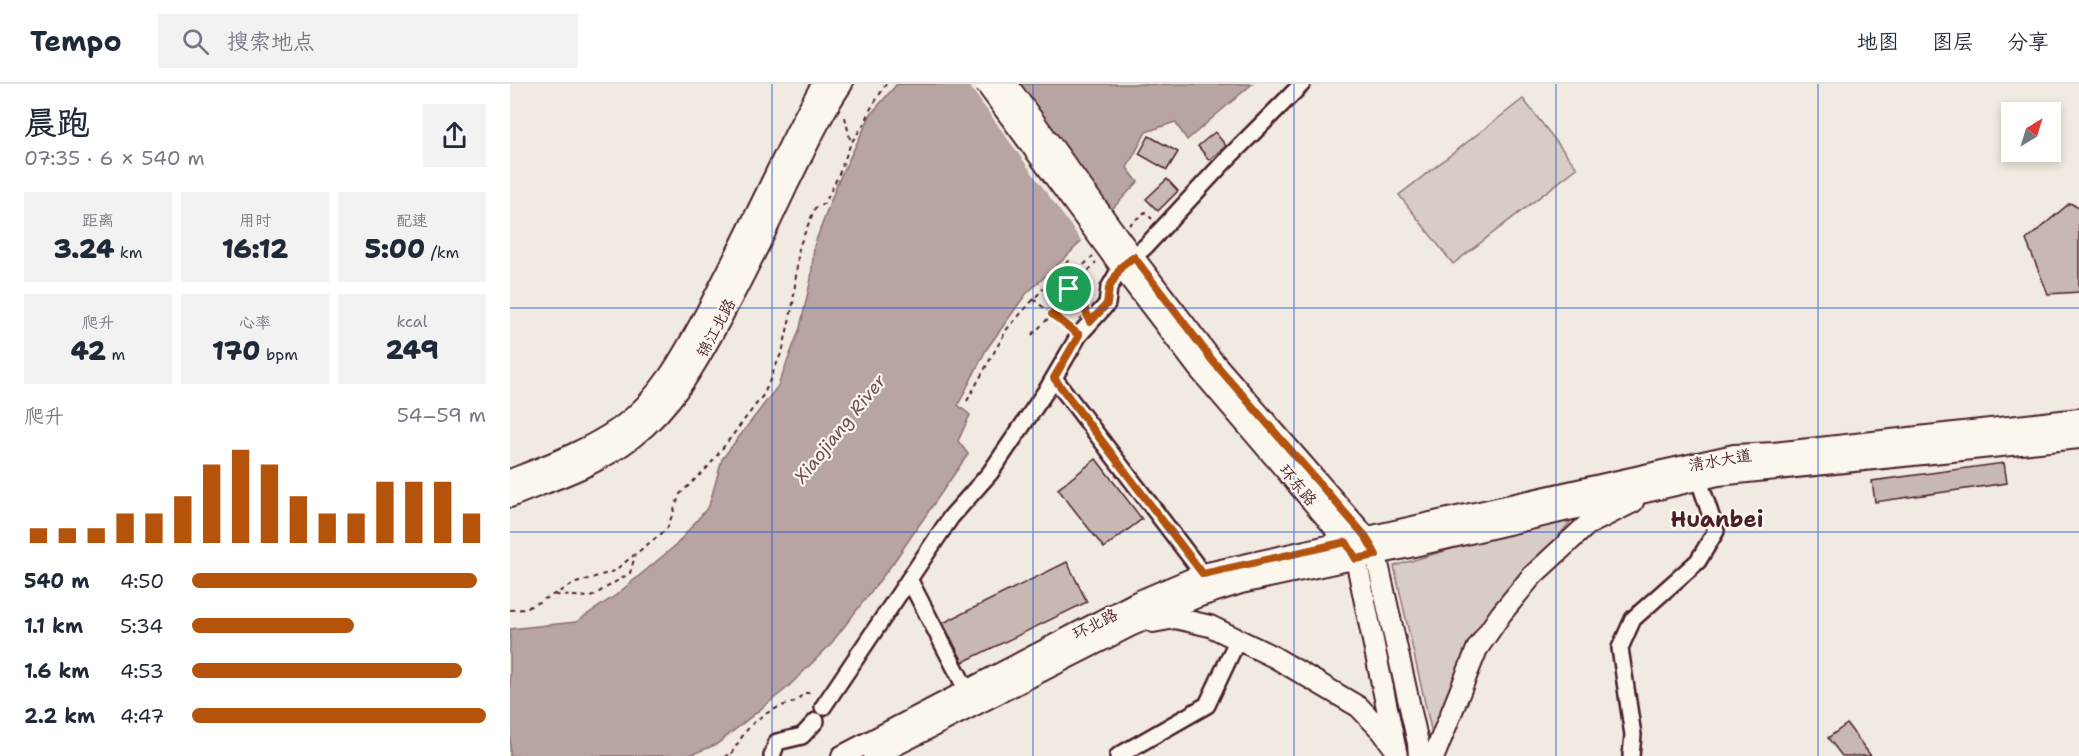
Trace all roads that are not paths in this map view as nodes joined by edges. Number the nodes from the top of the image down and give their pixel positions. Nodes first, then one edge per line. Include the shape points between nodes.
1 (823, 84) edge
2 (842, 84) edge
3 (986, 84) edge
4 (1007, 84) edge
5 (1302, 84) edge
6 (1115, 252) junction
7 (1054, 378) junction
8 (2079, 419) edge
9 (2079, 438) edge
10 (510, 480) edge
11 (1699, 480) junction
12 (1664, 487) junction
13 (510, 497) edge
14 (1366, 537) junction
15 (1346, 542) junction
16 (1376, 555) junction
17 (1356, 559) junction
18 (1203, 574) junction
19 (909, 579) junction
20 (1130, 626) junction
21 (1238, 639) junction
22 (967, 691) junction
23 (1396, 753) edge
24 (772, 756) edge
25 (842, 756) edge
26 (874, 756) edge
27 (1118, 756) edge
28 (1419, 756) edge
29 (1434, 756) edge
30 (1631, 756) edge

1 - 10 main road, 锦江北路 via 687,349 658,391 622,426 596,442
2 - 13 main road, 锦江北路 via 696,367 670,401 632,439 587,466
3 - 6 main road, bridge
4 - 6 main road, bridge
5 - 6 street
6 - 7 street via 1107,304 1079,335
6 - 14 main road
6 - 15 main road, 环东路 via 1199,369
7 - 18 street
7 - 19 street via 990,473 951,517
8 - 14 main road, 清水大道 via 1734,455
9 - 11 main road, 清水大道 via 1740,472
11 - 12 main road, 清水大道
11 - 30 street via 1716,531 1698,561 1633,619 1620,648 1633,735
12 - 16 main road, 清水大道
12 - 29 main road via 1587,525 1532,576 1477,649
14 - 15 main road, 环北路
14 - 16 main road
15 - 17 main road, 环东路
15 - 18 main road, 环北路
16 - 17 main road, 环北路
16 - 28 main road
17 - 20 main road, 环北路 via 1241,583
17 - 23 main road, 环东路
18 - 22 main road, 环北路 via 1137,603
19 - 22 street
19 - 24 street via 802,736 777,742
20 - 21 main road via 1175,618 1210,626
20 - 26 main road, 环北路
21 - 23 main road via 1359,707
21 - 27 street via 1207,705
22 - 25 main road, 环北路

